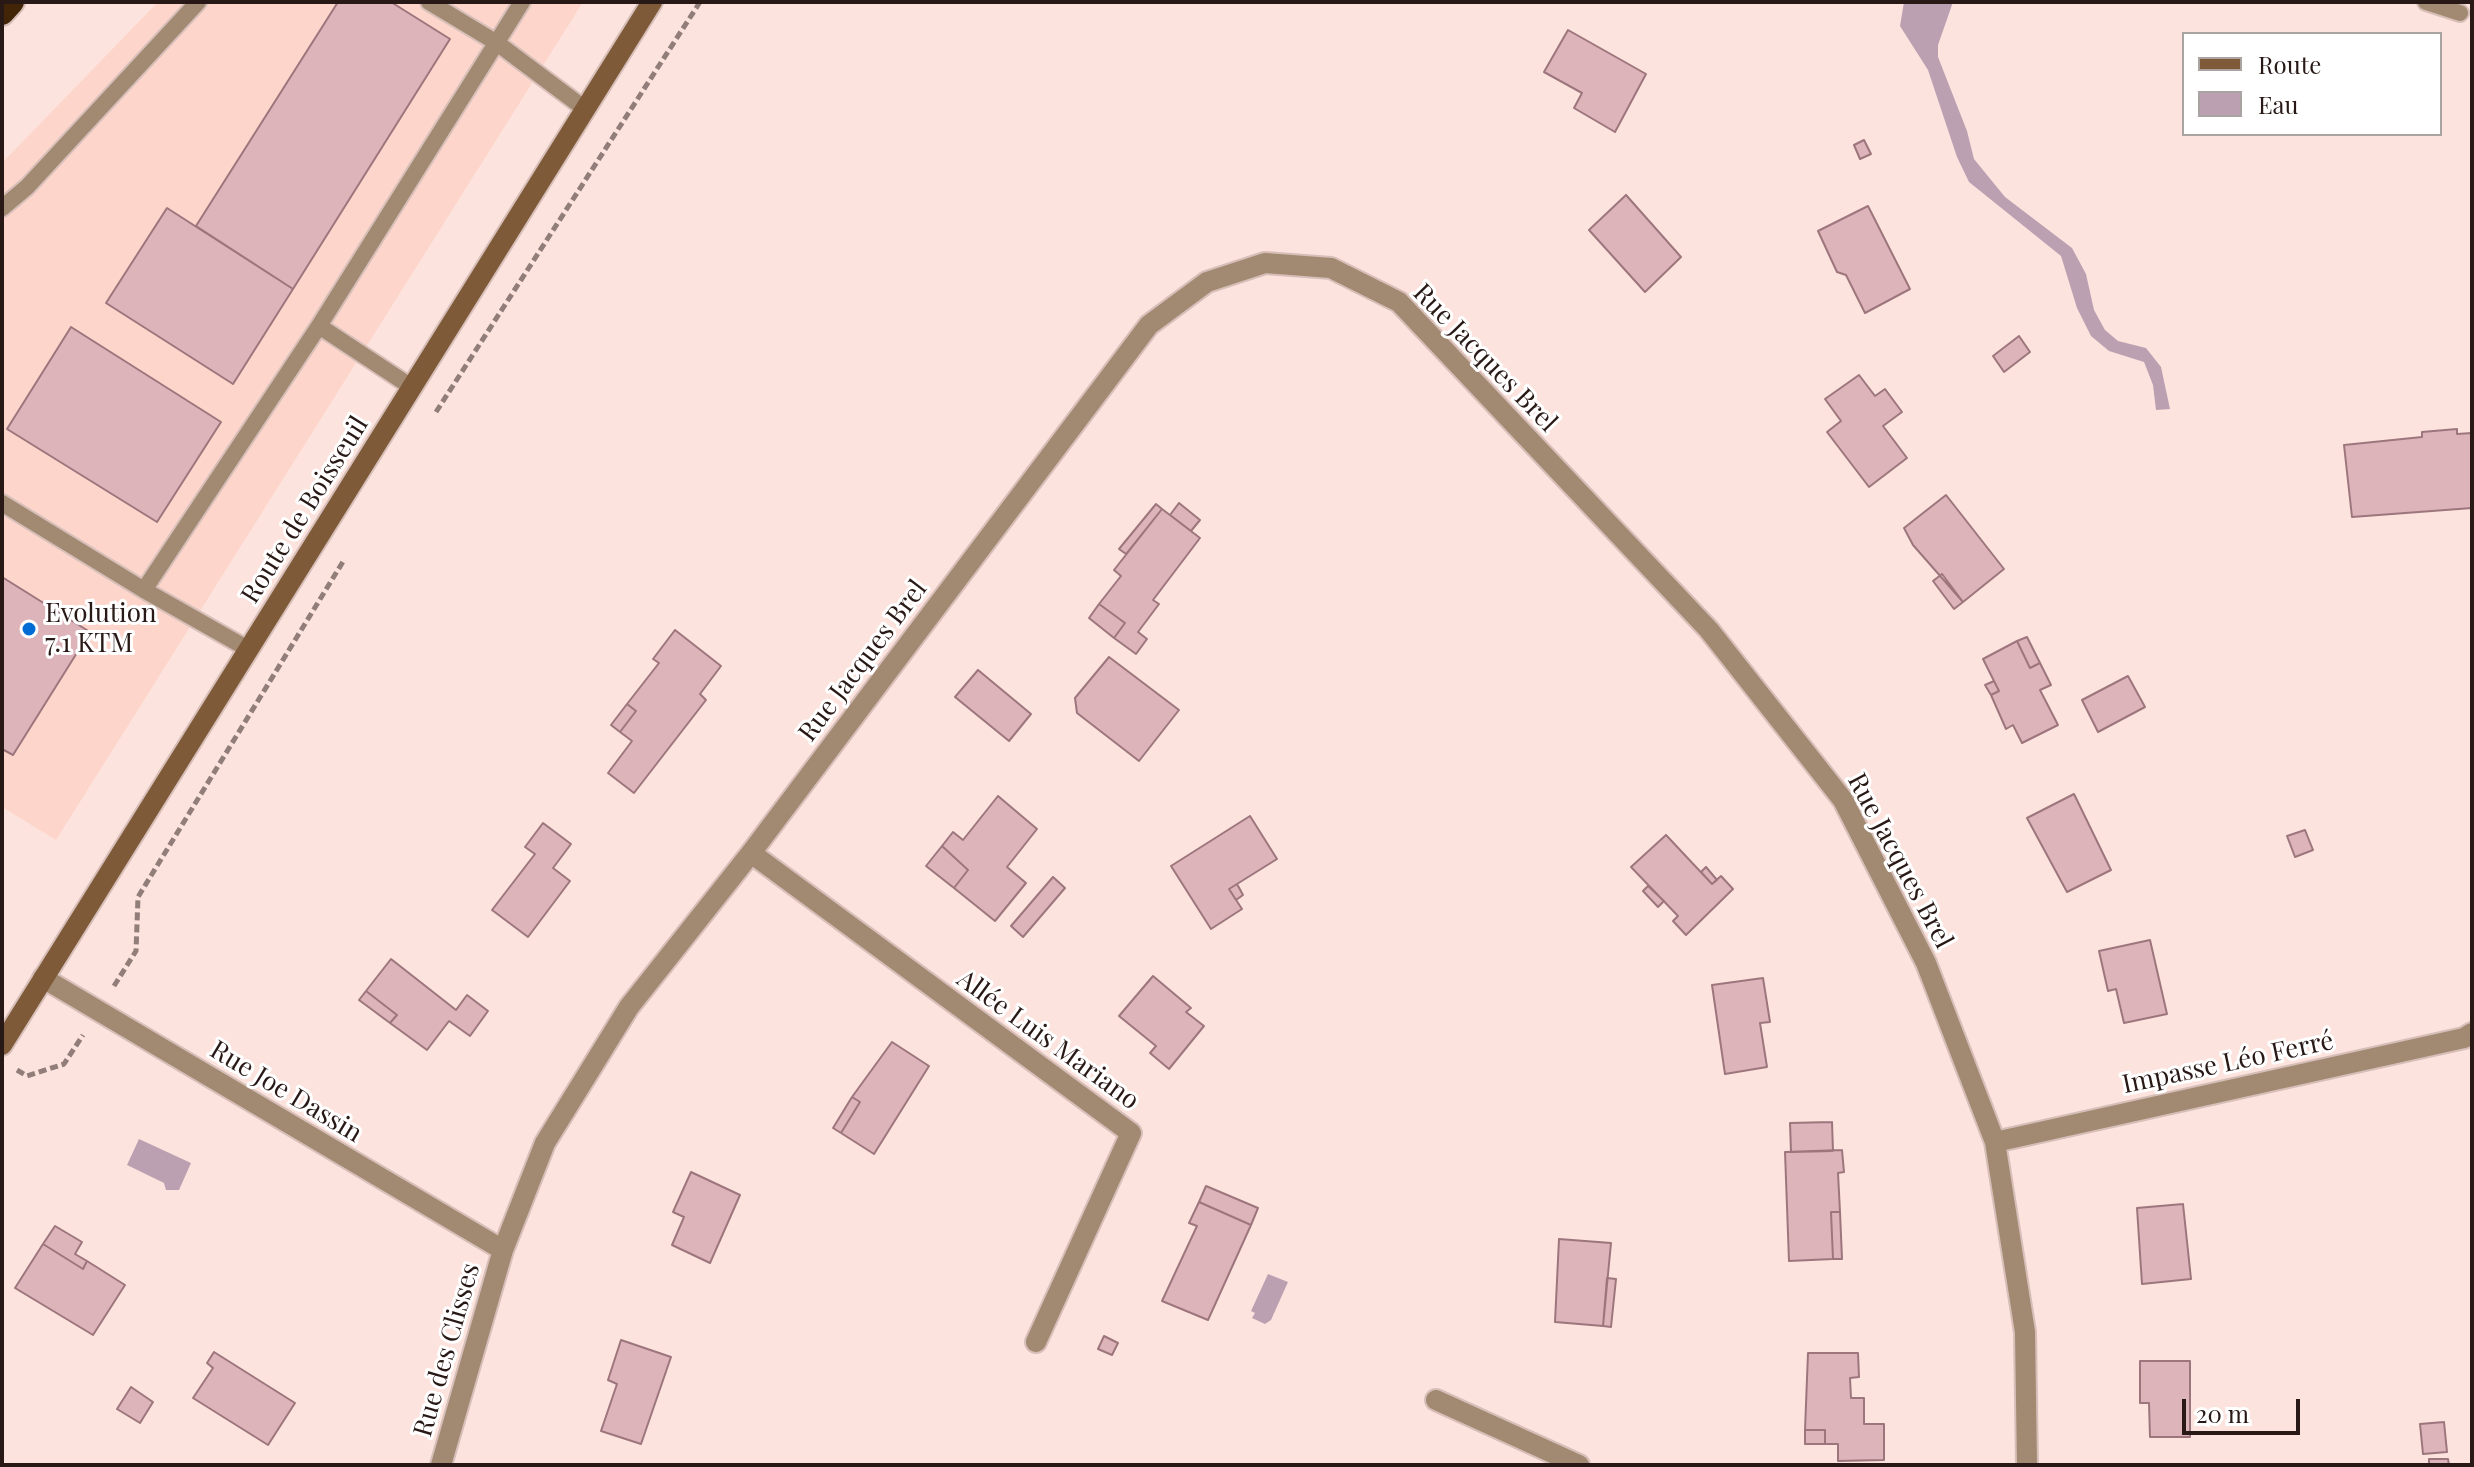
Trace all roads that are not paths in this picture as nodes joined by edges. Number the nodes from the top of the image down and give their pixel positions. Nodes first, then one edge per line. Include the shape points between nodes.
1 (12, 2) edge
2 (198, 2) edge
3 (429, 2) edge
4 (522, 2) edge
5 (652, 2) edge
6 (2426, 2) edge
7 (2, 13) edge
8 (2460, 13) dead end
9 (497, 43) junction
10 (585, 109) junction
11 (2, 208) edge
12 (319, 326) junction
13 (413, 388) junction
14 (2, 503) edge
15 (144, 590) junction
16 (248, 649) junction
17 (751, 853) junction
18 (43, 978) junction
19 (2472, 1033) edge
20 (2, 1045) edge
21 (1995, 1142) junction
22 (503, 1250) junction
23 (1036, 1342) dead end
24 (1436, 1400) dead end
25 (441, 1465) edge
26 (1579, 1465) edge
27 (2027, 1465) edge

1 - 7 highway
2 - 11 lane
3 - 9 lane
4 - 9 lane
5 - 10 main road, Route de Boisseuil
6 - 8 lane
9 - 10 lane
9 - 12 lane
10 - 13 main road, Route de Boisseuil
12 - 13 lane
12 - 15 lane
13 - 16 main road, Route de Boisseuil
14 - 15 lane
15 - 16 lane
16 - 18 main road, Route de Boisseuil
17 - 21 street, Rue Jacques Brel via 1149,325 1207,282 1265,263 1331,268 1399,302 1709,630 1843,800 1926,963
17 - 22 street, Rue Jacques Brel via 629,1007 545,1143
17 - 23 street, Allée Luis Mariano via 1131,1133
18 - 20 main road, Route de Boisseuil
18 - 22 street, Rue Joe Dassin
19 - 21 street, Impasse Léo Ferré
21 - 27 street, Rue Jacques Brel via 2025,1332
22 - 25 street, Rue des Clisses
24 - 26 street

